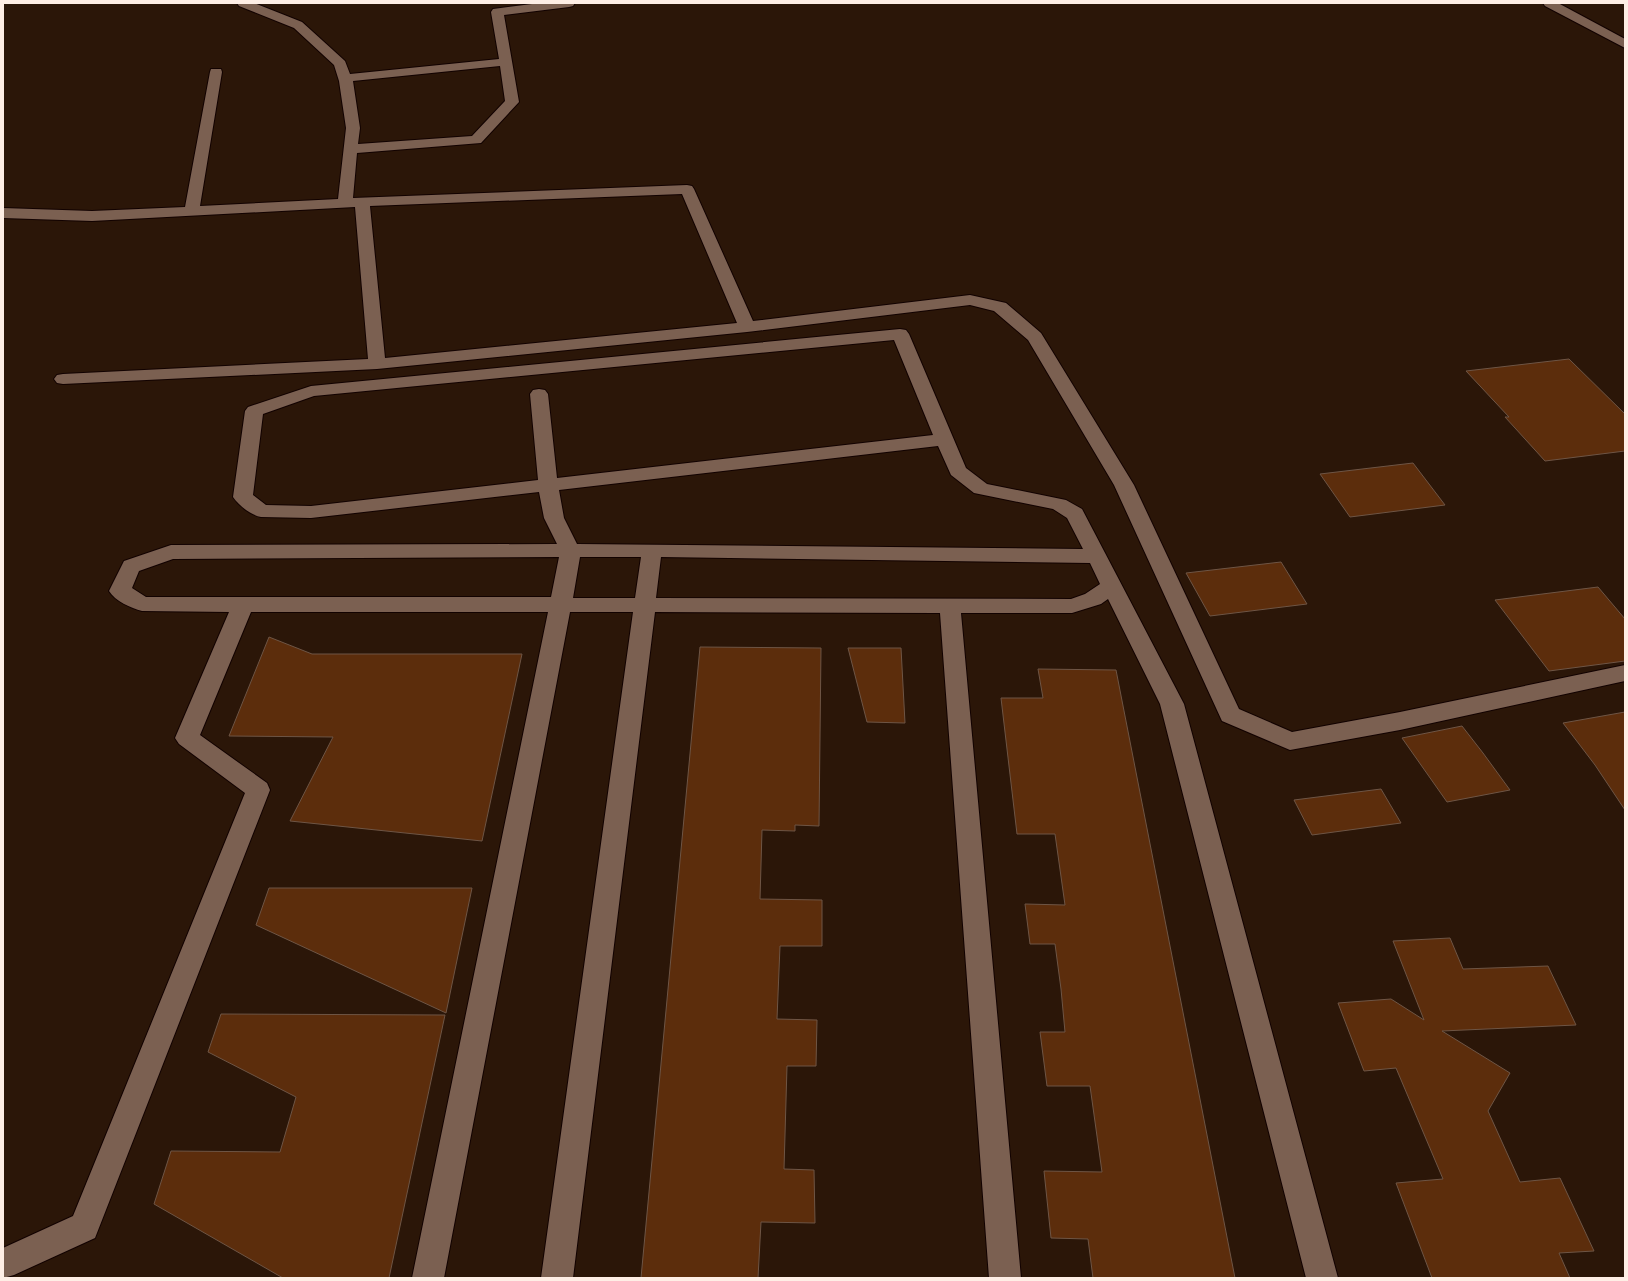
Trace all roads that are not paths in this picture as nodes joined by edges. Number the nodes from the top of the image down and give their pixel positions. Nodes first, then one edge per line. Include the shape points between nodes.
1 (243, 3) edge
2 (569, 3) edge
3 (1549, 3) edge
4 (1577, 3) edge
5 (555, 4) edge
6 (1561, 10) junction
7 (1625, 44) edge
8 (506, 62) junction
9 (216, 72) dead end
10 (345, 78) junction
11 (350, 149) junction
12 (345, 203) junction
13 (362, 203) junction
14 (192, 211) junction
15 (3, 213) edge
16 (747, 327) junction
17 (377, 364) junction
18 (62, 379) dead end
19 (539, 394) dead end
20 (945, 439) junction
21 (548, 485) junction
22 (652, 550) junction
23 (571, 551) junction
24 (1097, 556) junction
25 (1112, 587) junction
26 (243, 604) junction
27 (560, 605) junction
28 (646, 605) junction
29 (950, 606) junction
30 (1625, 674) edge
31 (3, 1264) edge
32 (428, 1278) edge
33 (557, 1278) edge
34 (1005, 1278) edge
35 (1322, 1278) edge

1 - 10 street via 298,25 340,64
2 - 5 street
3 - 6 street
4 - 6 street
5 - 8 street via 497,12
6 - 7 street
8 - 10 street
8 - 11 street via 512,102 476,140
9 - 14 street
10 - 11 street via 353,128
11 - 12 street
12 - 13 street
12 - 14 street
13 - 16 street via 687,189
13 - 17 street
14 - 15 street via 92,216
16 - 17 street
16 - 30 street via 970,300 1000,307 1035,337 1124,485 1230,715 1290,741
17 - 18 street
19 - 21 street
20 - 21 street
20 - 21 street via 900,334 311,391 254,411 243,496 261,511 311,512
20 - 24 street via 958,471 981,489 1059,504 1075,514
21 - 23 street via 554,518
22 - 23 street
22 - 24 street
22 - 28 street
23 - 26 street via 170,552 131,566 120,591 142,604
23 - 27 street
24 - 25 street
25 - 29 street via 1093,599 1072,606
25 - 35 street via 1172,704
26 - 27 street
26 - 31 street via 186,738 258,790 84,1227
27 - 28 street
27 - 32 street
28 - 29 street
28 - 33 street
29 - 34 street

